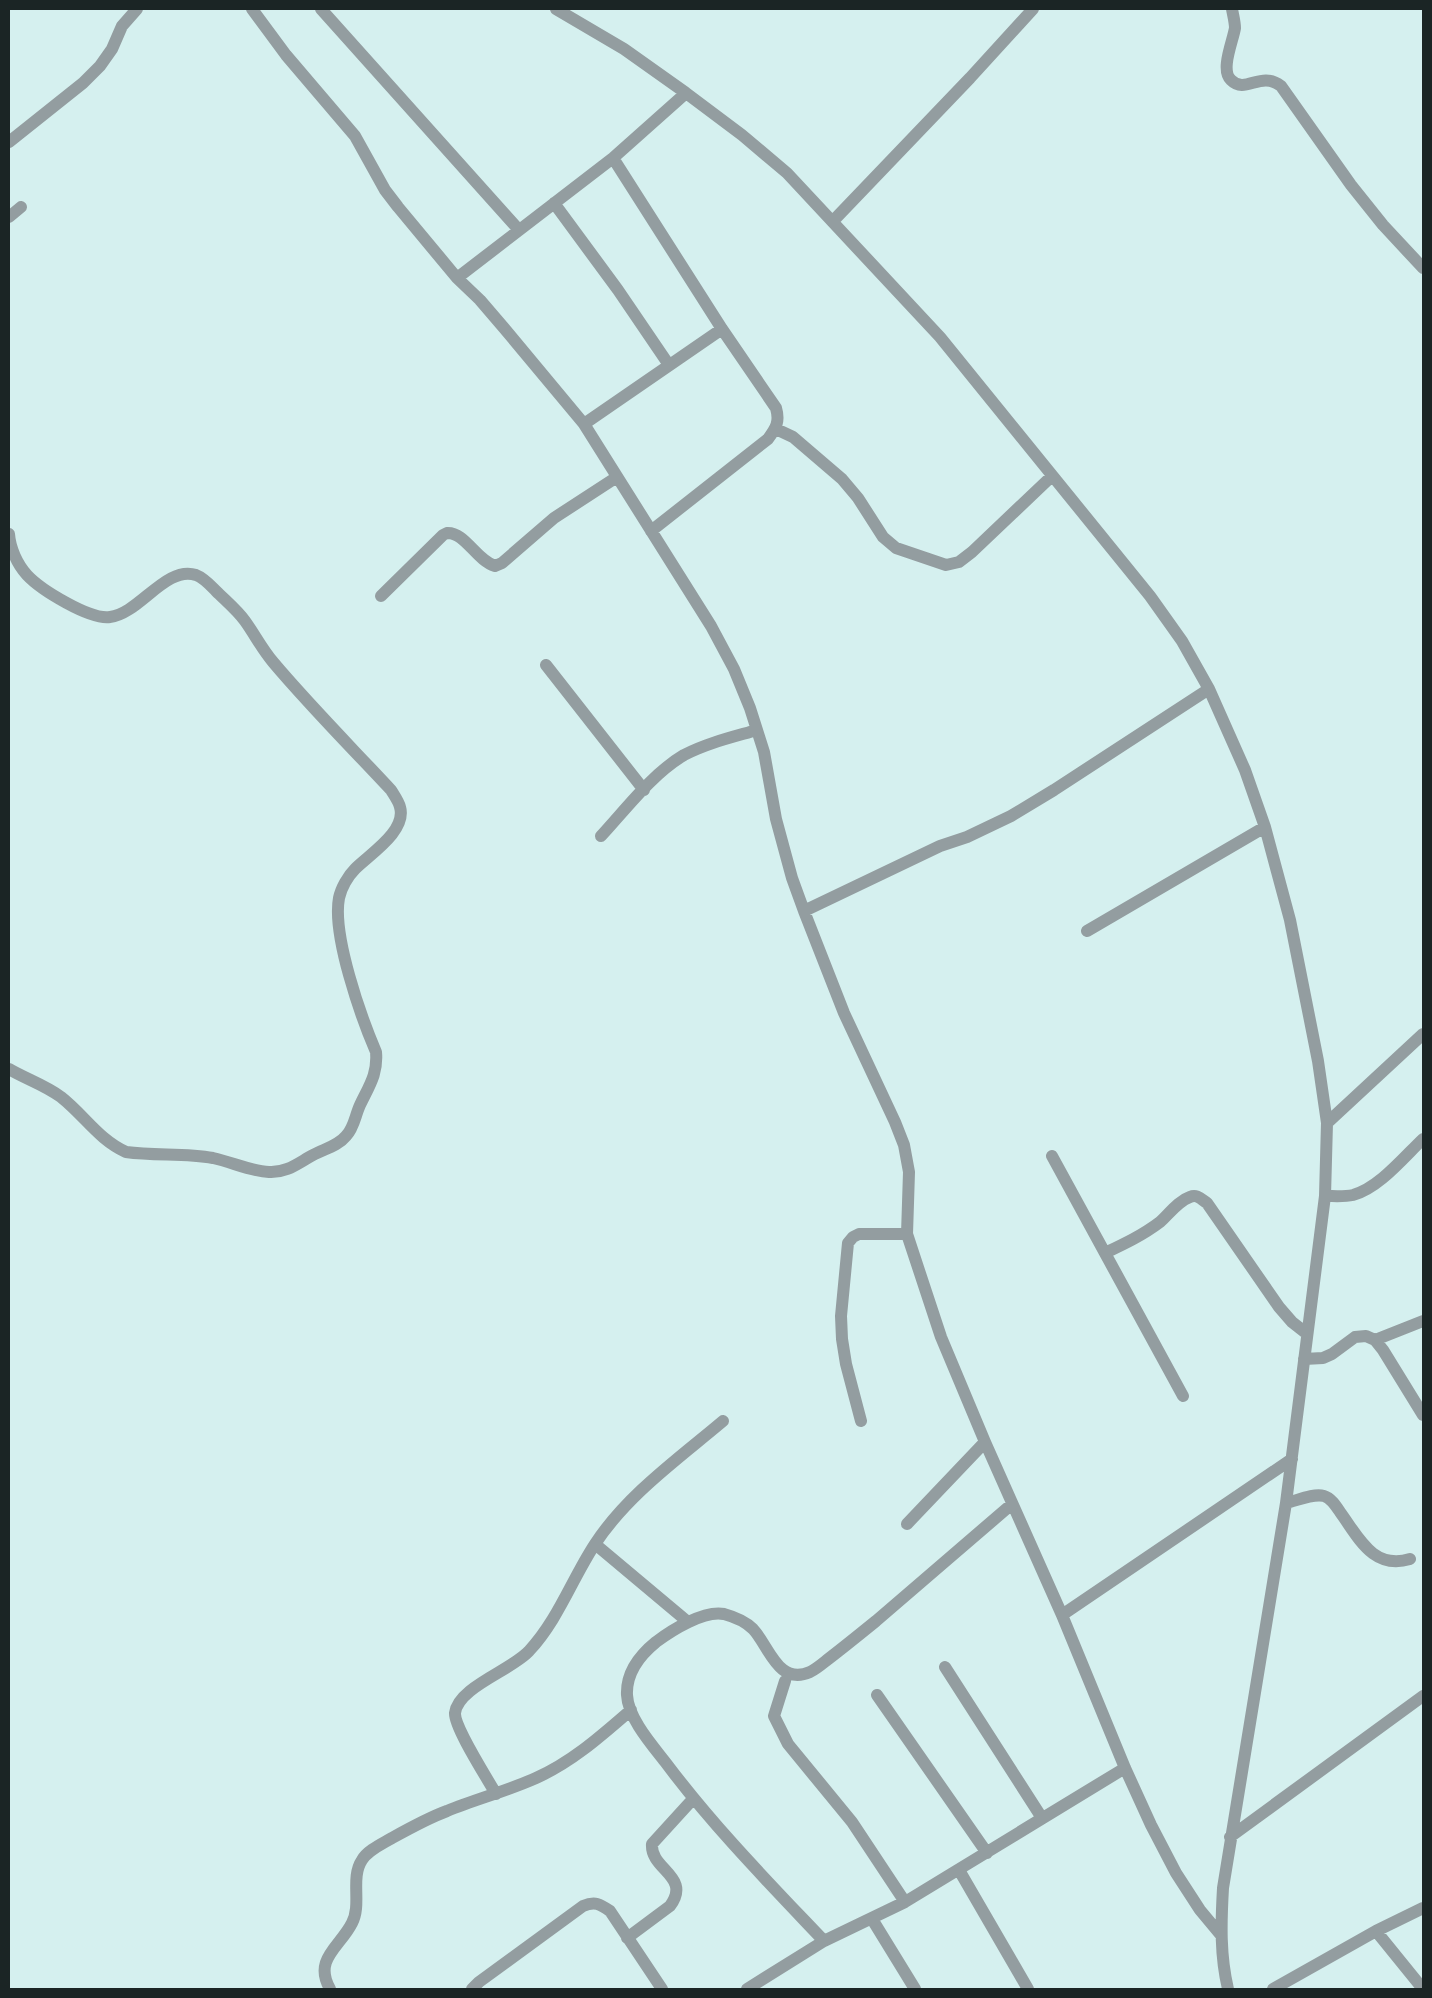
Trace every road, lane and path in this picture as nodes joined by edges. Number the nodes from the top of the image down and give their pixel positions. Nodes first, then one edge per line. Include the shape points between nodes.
1 (137, 9) edge
2 (252, 9) edge
3 (321, 9) edge
4 (556, 9) edge
5 (1033, 9) edge
6 (1232, 9) edge
7 (686, 93) junction
8 (9, 142) edge
9 (613, 158) junction
10 (554, 203) junction
11 (22, 207) dead end
12 (9, 216) edge
13 (834, 220) junction
14 (519, 230) junction
15 (1423, 268) edge
16 (457, 278) junction
17 (722, 329) junction
18 (669, 365) junction
19 (584, 424) junction
20 (776, 429) junction
21 (1052, 476) junction
22 (617, 477) junction
23 (650, 531) junction
24 (9, 534) edge
25 (381, 596) dead end
26 (546, 665) dead end
27 (1208, 689) junction
28 (757, 730) junction
29 (644, 790) junction
30 (1265, 827) junction
31 (601, 836) dead end
32 (804, 911) junction
33 (1088, 931) dead end
34 (1423, 1034) edge
35 (9, 1069) edge
36 (1327, 1123) junction
37 (1423, 1139) edge
38 (1052, 1156) dead end
39 (1325, 1196) junction
40 (907, 1234) junction
41 (1105, 1253) junction
42 (1423, 1322) edge
43 (1306, 1333) junction
44 (1375, 1340) junction
45 (1304, 1359) junction
46 (1183, 1396) dead end
47 (1423, 1415) edge
48 (861, 1420) dead end
49 (723, 1422) dead end
50 (985, 1442) junction
51 (1292, 1459) junction
52 (1286, 1503) junction
53 (1012, 1504) junction
54 (907, 1524) dead end
55 (595, 1544) junction
56 (1410, 1559) dead end
57 (1062, 1615) junction
58 (688, 1622) junction
59 (945, 1667) dead end
60 (785, 1682) dead end
61 (877, 1696) dead end
62 (1423, 1696) edge
63 (631, 1710) junction
64 (1125, 1768) junction
65 (496, 1794) junction
66 (693, 1799) junction
67 (1042, 1818) junction
68 (1230, 1837) junction
69 (987, 1853) junction
70 (959, 1870) junction
71 (905, 1902) junction
72 (1423, 1908) edge
73 (872, 1919) junction
74 (1376, 1931) junction
75 (1220, 1934) junction
76 (627, 1938) junction
77 (824, 1941) junction
78 (330, 1989) edge
79 (472, 1989) edge
80 (662, 1989) edge
81 (747, 1989) edge
82 (915, 1989) edge
83 (1028, 1989) edge
84 (1228, 1989) edge
85 (1273, 1989) edge
86 (1423, 1989) edge

1 - 8 street via 122,26 100,66
2 - 16 street via 286,55 355,136 385,190
3 - 14 street
4 - 7 street via 624,49
5 - 13 street
6 - 15 street via 1235,25 1226,72 1230,79 1244,85 1266,79 1281,86 1351,185
7 - 9 street
7 - 13 street via 788,172
9 - 10 street
9 - 17 street
10 - 14 street
10 - 18 street
11 - 12 street
13 - 21 street via 940,336
14 - 16 street
16 - 19 street via 486,307
17 - 18 street
17 - 20 street via 776,408 779,418
18 - 19 street
19 - 22 street
20 - 21 street via 793,436 842,479 883,537 896,548 946,564 959,562 972,552
20 - 23 street via 768,439
21 - 27 street via 1150,596 1182,641
22 - 23 street
22 - 25 street via 575,503 495,566 481,559 459,536 443,535
23 - 28 street via 711,626 734,669
24 - 35 street via 17,560 27,575 54,596 98,616 109,618 126,612 176,576 186,573 206,581 234,608 274,662 391,790 400,808 400,823 393,834 354,870 339,897 337,916 343,952 378,1065 352,1127 339,1142 285,1171 270,1172 214,1158 126,1152 98,1134 61,1098
26 - 29 street
27 - 30 street
27 - 32 street via 1011,816
28 - 29 street via 712,743 684,756
28 - 32 street via 776,819
29 - 31 street
30 - 33 street
30 - 36 street via 1290,920
32 - 40 street via 844,1013 904,1145 908,1172
34 - 36 street
36 - 39 street
37 - 39 street via 1392,1170 1369,1187 1352,1195
38 - 41 street
39 - 43 street
40 - 48 street via 859,1234 848,1243 846,1250 842,1339
40 - 50 street via 941,1337
41 - 43 street via 1159,1223 1191,1196 1199,1196 1279,1307
41 - 46 street
42 - 44 street
43 - 45 street
44 - 45 street via 1366,1336 1355,1337 1323,1358
44 - 47 street
45 - 51 street
49 - 55 street via 648,1485 618,1514
50 - 53 street
50 - 54 street
51 - 52 street
51 - 57 street
52 - 56 street via 1325,1496 1372,1553 1393,1563
52 - 68 street
53 - 57 street
53 - 58 street via 850,1643 811,1672 797,1675 784,1670 773,1661 754,1629 740,1618 721,1613
55 - 58 street
55 - 65 street via 545,1631 529,1652 467,1693 458,1703 455,1714 458,1726
57 - 64 street
58 - 63 street via 676,1627 639,1658 630,1676 627,1695
59 - 67 street
60 - 71 street via 774,1716 788,1744 852,1822
61 - 69 street
62 - 68 street
63 - 65 street via 571,1760
63 - 66 street via 644,1734
64 - 67 street
64 - 75 street via 1176,1873
65 - 78 street via 446,1811 413,1827 361,1860 353,1923 332,1949 325,1964
66 - 76 street via 652,1844 654,1856 678,1890 675,1899
66 - 77 street
67 - 69 street
68 - 75 street
69 - 70 street
70 - 71 street
70 - 83 street
71 - 73 street
72 - 74 street
73 - 77 street
73 - 82 street
74 - 85 street
74 - 86 street
75 - 84 street
76 - 79 street via 610,1911 592,1902
76 - 80 street
77 - 81 street

